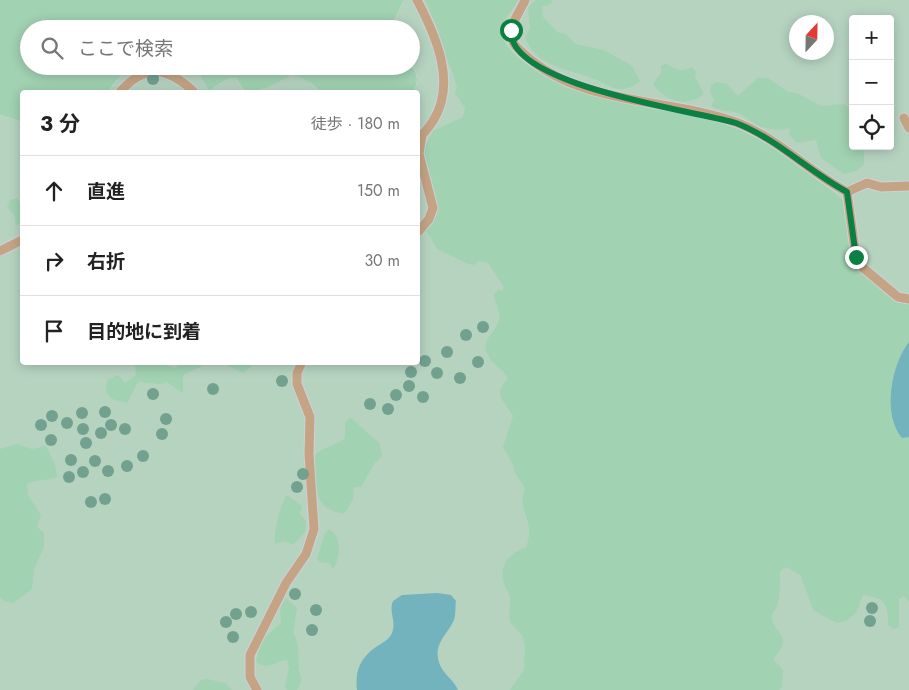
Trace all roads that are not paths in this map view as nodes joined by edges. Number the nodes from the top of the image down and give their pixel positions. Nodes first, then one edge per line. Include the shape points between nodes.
1 (417, 0) edge
2 (525, 0) edge
3 (142, 75) edge
4 (167, 75) edge
5 (122, 90) edge
6 (192, 90) edge
7 (904, 118) dead end
8 (909, 128) edge
9 (420, 137) edge
10 (420, 158) edge
11 (909, 186) edge
12 (847, 192) junction
13 (420, 229) edge
14 (20, 241) edge
15 (0, 251) edge
16 (909, 299) edge
17 (301, 365) edge
18 (257, 690) edge

1 - 9 lane via 437,46 445,85 437,114
2 - 12 lane via 511,37 534,63 603,93 717,117 754,130
3 - 5 lane
4 - 6 lane via 181,80
7 - 8 lane
10 - 13 lane via 433,208
11 - 12 lane via 881,187 867,183
12 - 16 lane via 856,257 862,267 898,297
14 - 15 lane
17 - 18 lane via 297,384 310,417 314,529 306,554 286,583 250,655 250,677

